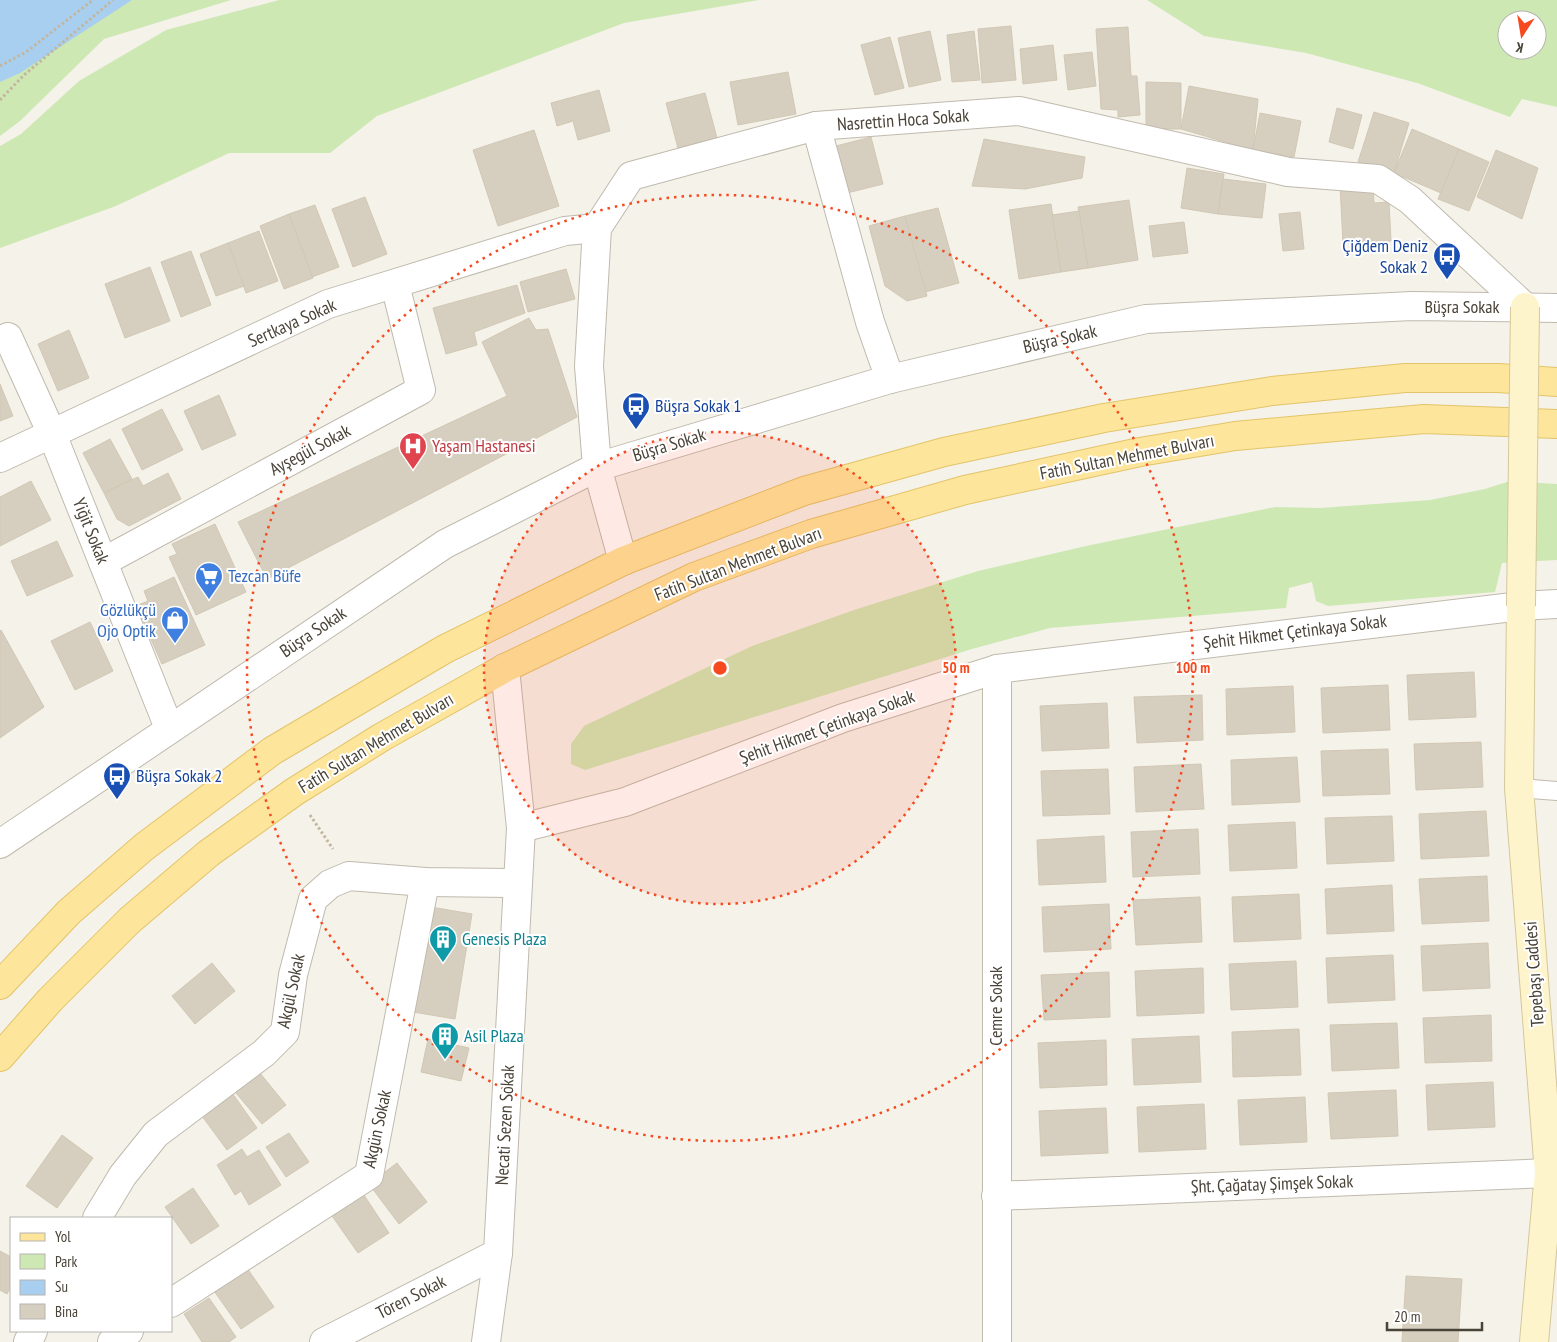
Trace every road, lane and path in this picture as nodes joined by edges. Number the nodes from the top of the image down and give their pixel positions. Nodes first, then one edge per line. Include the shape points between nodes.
1 (93, 0) edge
2 (113, 0) edge
3 (0, 66) edge
4 (0, 100) edge
5 (816, 126) junction
6 (598, 228) junction
7 (395, 284) junction
8 (1525, 307) junction
9 (1557, 308) edge
10 (8, 337) dead end
11 (890, 379) junction
12 (1557, 382) edge
13 (1557, 424) edge
14 (52, 434) junction
15 (0, 458) edge
16 (597, 467) junction
17 (623, 561) junction
18 (103, 562) junction
19 (1557, 604) edge
20 (1521, 606) junction
21 (505, 668) junction
22 (996, 669) junction
23 (169, 728) junction
24 (1519, 788) junction
25 (1557, 791) edge
26 (294, 792) junction
27 (521, 828) junction
28 (0, 844) edge
29 (349, 876) junction
30 (425, 882) junction
31 (518, 883) junction
32 (0, 985) edge
33 (0, 1057) edge
34 (1549, 1173) junction
35 (996, 1196) junction
36 (98, 1217) edge
37 (498, 1253) junction
38 (172, 1302) edge
39 (127, 1332) edge
40 (112, 1342) edge
41 (324, 1342) edge
42 (486, 1342) edge
43 (997, 1342) edge
44 (1534, 1342) edge

1 - 3 path via 26,52
2 - 4 path via 31,69
5 - 6 street, Nasrettin Hoca Sokak via 631,176
5 - 8 street, Nasrettin Hoca Sokak via 1019,111 1288,172 1378,179 1410,200
5 - 11 street via 870,322
6 - 7 street, Sertkaya Sokak via 565,231
6 - 16 street, Nasrettin Hoca Sokak via 589,366
7 - 14 street, Sertkaya Sokak via 328,304
7 - 18 street, Ayşegül Sokak via 421,390
8 - 9 street, Büşra Sokak
8 - 11 street, Büşra Sokak via 1412,306 1146,319
8 - 20 street, Tepebaşı Caddesi, bridge
10 - 14 street, Yiğit Sokak
11 - 16 street, Büşra Sokak
12 - 17 main road via 1405,378 1272,391 1104,418 944,452 804,491
13 - 21 main road, Fatih Sultan Mehmet Bulvarı via 1424,419 1235,436 1140,452 965,490 811,534 694,577
14 - 15 street, Sertkaya Sokak
14 - 18 street, Yiğit Sokak
16 - 17 street, Nasrettin Hoca Sokak
16 - 23 street, Büşra Sokak via 445,544
17 - 32 main road via 445,649 272,751 144,847 69,912
18 - 23 street, Yiğit Sokak
19 - 20 street, Şehit Hikmet Çetinkaya Sokak
20 - 22 street, Şehit Hikmet Çetinkaya Sokak
20 - 24 street, Tepebaşı Caddesi
21 - 26 main road, Fatih Sultan Mehmet Bulvarı via 382,737
21 - 27 street, Necati Sezen Sokak
22 - 27 street, Şehit Hikmet Çetinkaya Sokak via 843,718 625,802
22 - 35 street, Cemre Sokak
23 - 28 street, Büşra Sokak
24 - 25 lane
24 - 34 street, Tepebaşı Caddesi
26 - 29 path
26 - 33 main road, Fatih Sultan Mehmet Bulvarı via 209,853 130,920 50,1000
27 - 31 street, Necati Sezen Sokak
29 - 30 street
29 - 36 street, Akgül Sokak via 330,884 313,899 293,975 285,1032 264,1053 156,1134 123,1175
30 - 31 street
30 - 38 street, Akgün Sokak via 369,1175
31 - 37 street, Necati Sezen Sokak
34 - 35 street, Şht. Çağatay Şimşek Sokak
34 - 44 street, Tepebaşı Caddesi
35 - 43 street, Cemre Sokak
37 - 41 street, Tören Sokak
37 - 42 street, Necati Sezen Sokak
39 - 40 street

